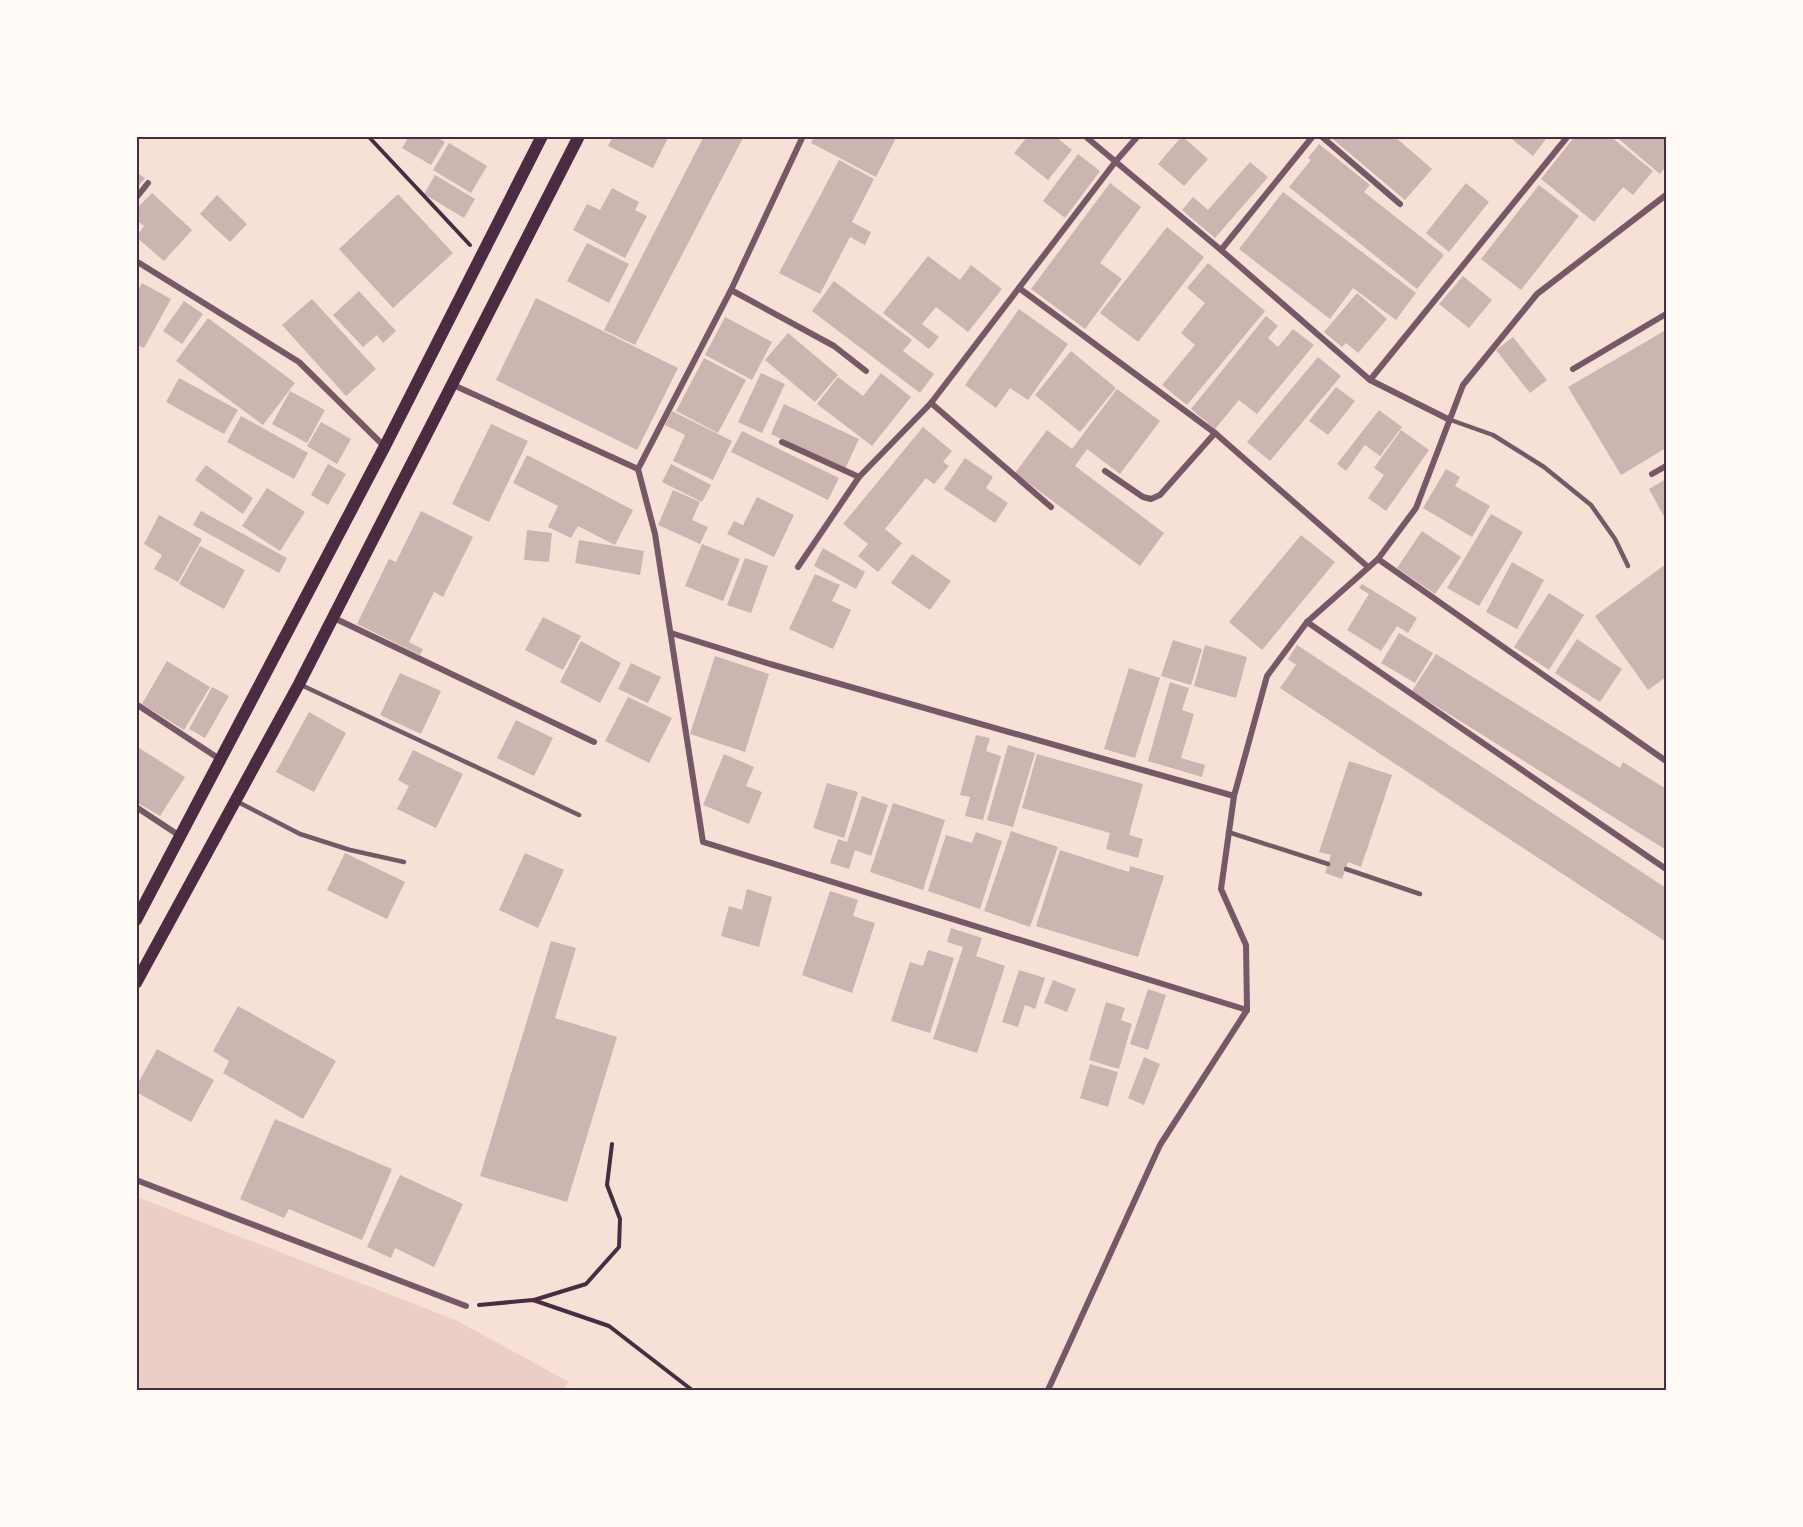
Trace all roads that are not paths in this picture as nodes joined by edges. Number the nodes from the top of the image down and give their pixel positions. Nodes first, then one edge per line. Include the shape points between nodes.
1 (542, 136) edge
2 (579, 136) edge
3 (803, 136) edge
4 (1085, 136) edge
5 (1137, 136) edge
6 (1313, 136) edge
7 (1321, 136) edge
8 (1568, 136) edge
9 (1116, 161) junction
10 (148, 183) dead end
11 (1666, 195) edge
12 (136, 198) edge
13 (1400, 204) dead end
14 (1221, 250) junction
15 (136, 261) edge
16 (1019, 288) junction
17 (731, 290) junction
18 (1666, 314) edge
19 (1574, 369) dead end
20 (866, 371) dead end
21 (1370, 380) junction
22 (452, 384) junction
23 (931, 403) junction
24 (1448, 419) junction
25 (1215, 433) junction
26 (782, 442) dead end
27 (385, 446) junction
28 (1666, 466) edge
29 (638, 469) junction
30 (1106, 471) dead end
31 (1652, 474) dead end
32 (859, 477) junction
33 (1051, 507) dead end
34 (1378, 559) junction
35 (1628, 566) dead end
36 (798, 567) dead end
37 (1368, 567) junction
38 (334, 618) junction
39 (1307, 622) junction
40 (671, 633) junction
41 (299, 684) junction
42 (136, 704) edge
43 (594, 742) dead end
44 (222, 760) junction
45 (1666, 761) edge
46 (1234, 796) junction
47 (236, 802) junction
48 (136, 807) edge
49 (579, 815) dead end
50 (1228, 832) junction
51 (180, 836) junction
52 (404, 862) dead end
53 (1328, 864) dead end
54 (1346, 869) dead end
55 (1666, 869) edge
56 (1420, 894) dead end
57 (136, 920) edge
58 (136, 982) edge
59 (1247, 1010) junction
60 (136, 1180) edge
61 (466, 1306) road end
62 (1048, 1390) edge

1 - 27 main road
2 - 22 main road
3 - 17 street
4 - 9 street
5 - 9 street
6 - 14 street
7 - 13 street
8 - 21 street
9 - 14 street
9 - 16 street
10 - 12 street
11 - 24 street via 1537,294 1463,385
14 - 21 street
15 - 27 street via 299,362
16 - 23 street
16 - 25 street
17 - 20 street via 834,346
17 - 29 street
18 - 19 street
21 - 24 street
22 - 29 street
22 - 38 main road
23 - 32 street
23 - 33 street
24 - 34 street via 1416,508
24 - 35 lane via 1493,435 1544,467 1591,505
25 - 30 street via 1160,495 1151,499
25 - 37 street
26 - 32 street
27 - 44 main road
28 - 31 street
29 - 40 street
32 - 36 street
34 - 37 street
34 - 45 street
37 - 39 street
38 - 41 main road
38 - 43 street
39 - 46 street via 1267,676
39 - 55 street
40 - 46 street
40 - 59 street via 704,842
41 - 47 main road
41 - 49 lane
42 - 44 street
44 - 51 main road
46 - 50 street
47 - 52 lane via 300,834
47 - 58 main road
48 - 51 street
50 - 53 lane
50 - 59 street via 1221,889 1246,945
51 - 57 main road
54 - 56 lane
59 - 62 street via 1160,1145
60 - 61 street

